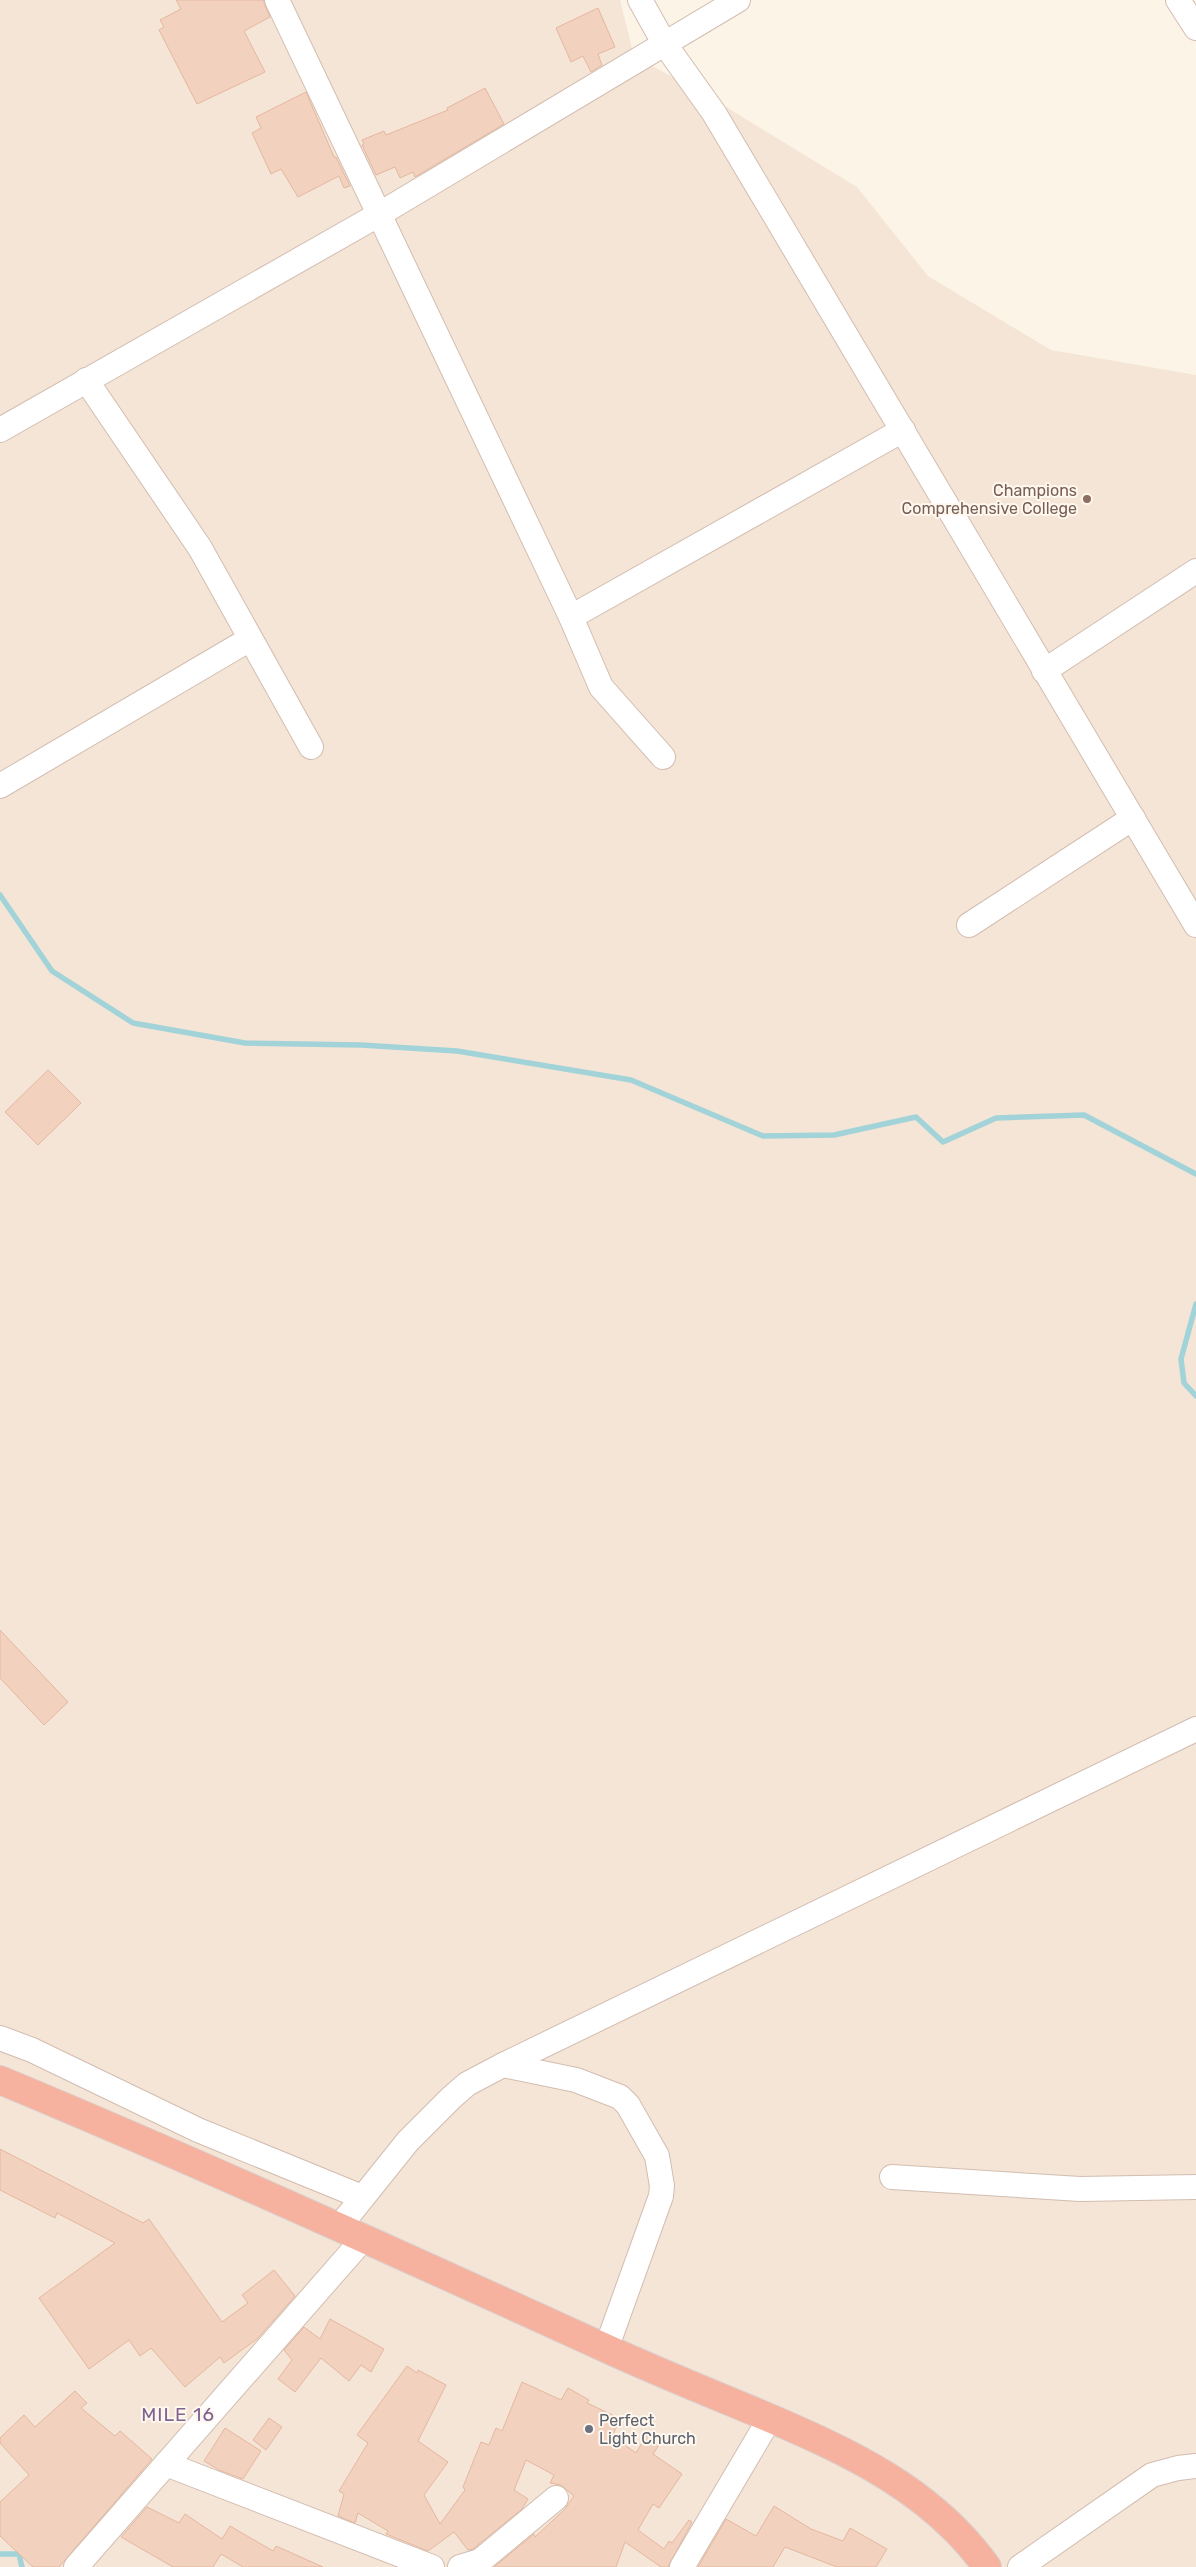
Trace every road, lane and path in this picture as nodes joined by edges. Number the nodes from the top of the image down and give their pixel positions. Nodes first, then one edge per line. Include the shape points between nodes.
1 (278, 0) edge
2 (640, 0) edge
3 (738, 0) edge
4 (1178, 0) edge
5 (1196, 28) edge
6 (664, 43) junction
7 (378, 215) junction
8 (86, 380) junction
9 (0, 430) edge
10 (903, 430) junction
11 (1196, 571) edge
12 (571, 617) junction
13 (250, 639) junction
14 (1044, 671) junction
15 (311, 748) dead end
16 (663, 757) dead end
17 (0, 786) edge
18 (1133, 818) junction
19 (1196, 925) edge
20 (969, 926) dead end
21 (1196, 1729) edge
22 (0, 2038) edge
23 (502, 2065) junction
24 (0, 2080) edge
25 (892, 2177) dead end
26 (1196, 2187) edge
27 (362, 2197) junction
28 (339, 2227) junction
29 (364, 2238) junction
30 (606, 2349) junction
31 (770, 2418) junction
32 (166, 2464) junction
33 (1196, 2466) edge
34 (556, 2498) dead end
35 (76, 2567) edge
36 (432, 2567) edge
37 (460, 2567) edge
38 (682, 2567) edge
39 (987, 2567) edge
40 (1020, 2567) edge

1 - 7 street
2 - 6 street
3 - 6 street
4 - 5 street
6 - 7 street
6 - 10 street via 714,113
7 - 8 street
7 - 12 street
8 - 9 street
8 - 13 street via 187,527
10 - 12 street
10 - 14 street
11 - 14 street
12 - 16 street via 601,687
13 - 15 street
13 - 17 street
14 - 18 street
18 - 19 street
18 - 20 street
21 - 23 street
22 - 27 street via 32,2050 198,2130
23 - 27 street via 467,2084 451,2098 408,2141
23 - 30 street via 576,2080 620,2097 628,2105 657,2156 661,2196
24 - 28 highway
25 - 26 street via 1080,2189
27 - 28 street
28 - 29 highway
29 - 30 highway
29 - 32 street
30 - 31 highway
31 - 38 street
31 - 39 highway via 843,2450 888,2475 961,2536
32 - 35 street
32 - 36 street
33 - 40 street via 1152,2475
34 - 37 street via 480,2561

